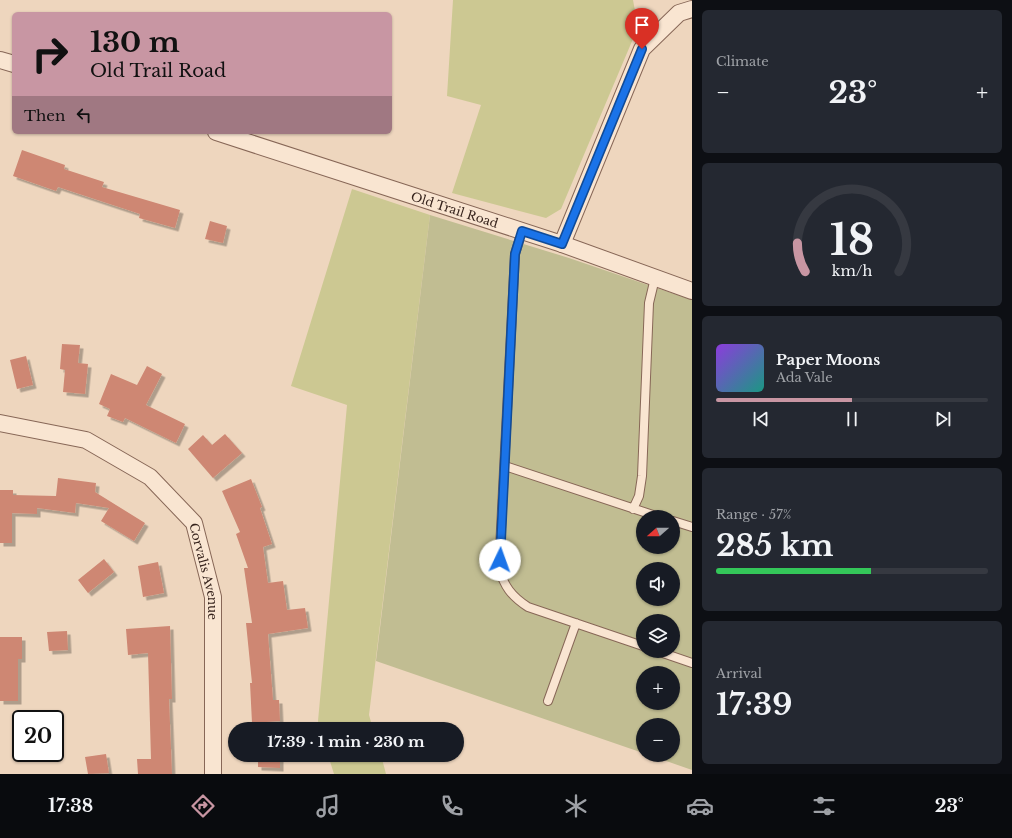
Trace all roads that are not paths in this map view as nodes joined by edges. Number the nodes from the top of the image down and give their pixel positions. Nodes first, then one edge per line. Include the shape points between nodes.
1 (692, 9) edge
2 (0, 60) edge
3 (12, 63) edge
4 (222, 134) edge
5 (522, 231) junction
6 (562, 244) junction
7 (655, 278) junction
8 (692, 291) edge
9 (0, 423) edge
10 (505, 466) junction
11 (633, 509) junction
12 (636, 510) edge
13 (680, 524) edge
14 (692, 528) edge
15 (576, 623) junction
16 (636, 644) edge
17 (677, 658) edge
18 (692, 663) edge
19 (548, 701) dead end
20 (213, 774) edge

1 - 6 street via 679,13 642,49
2 - 3 street
4 - 5 street, Old Trail Road
5 - 6 street, Old Trail Road
5 - 10 lane via 515,254
6 - 7 street, Old Trail Road
7 - 8 street, Old Trail Road
7 - 11 lane via 649,303 642,476 639,496
9 - 20 street, Corvalis Avenue via 86,440 150,477 194,523 213,597
10 - 11 lane
10 - 15 lane via 499,568 502,580 507,590 528,607
11 - 12 lane
13 - 14 lane
15 - 16 lane
15 - 19 lane
17 - 18 lane

